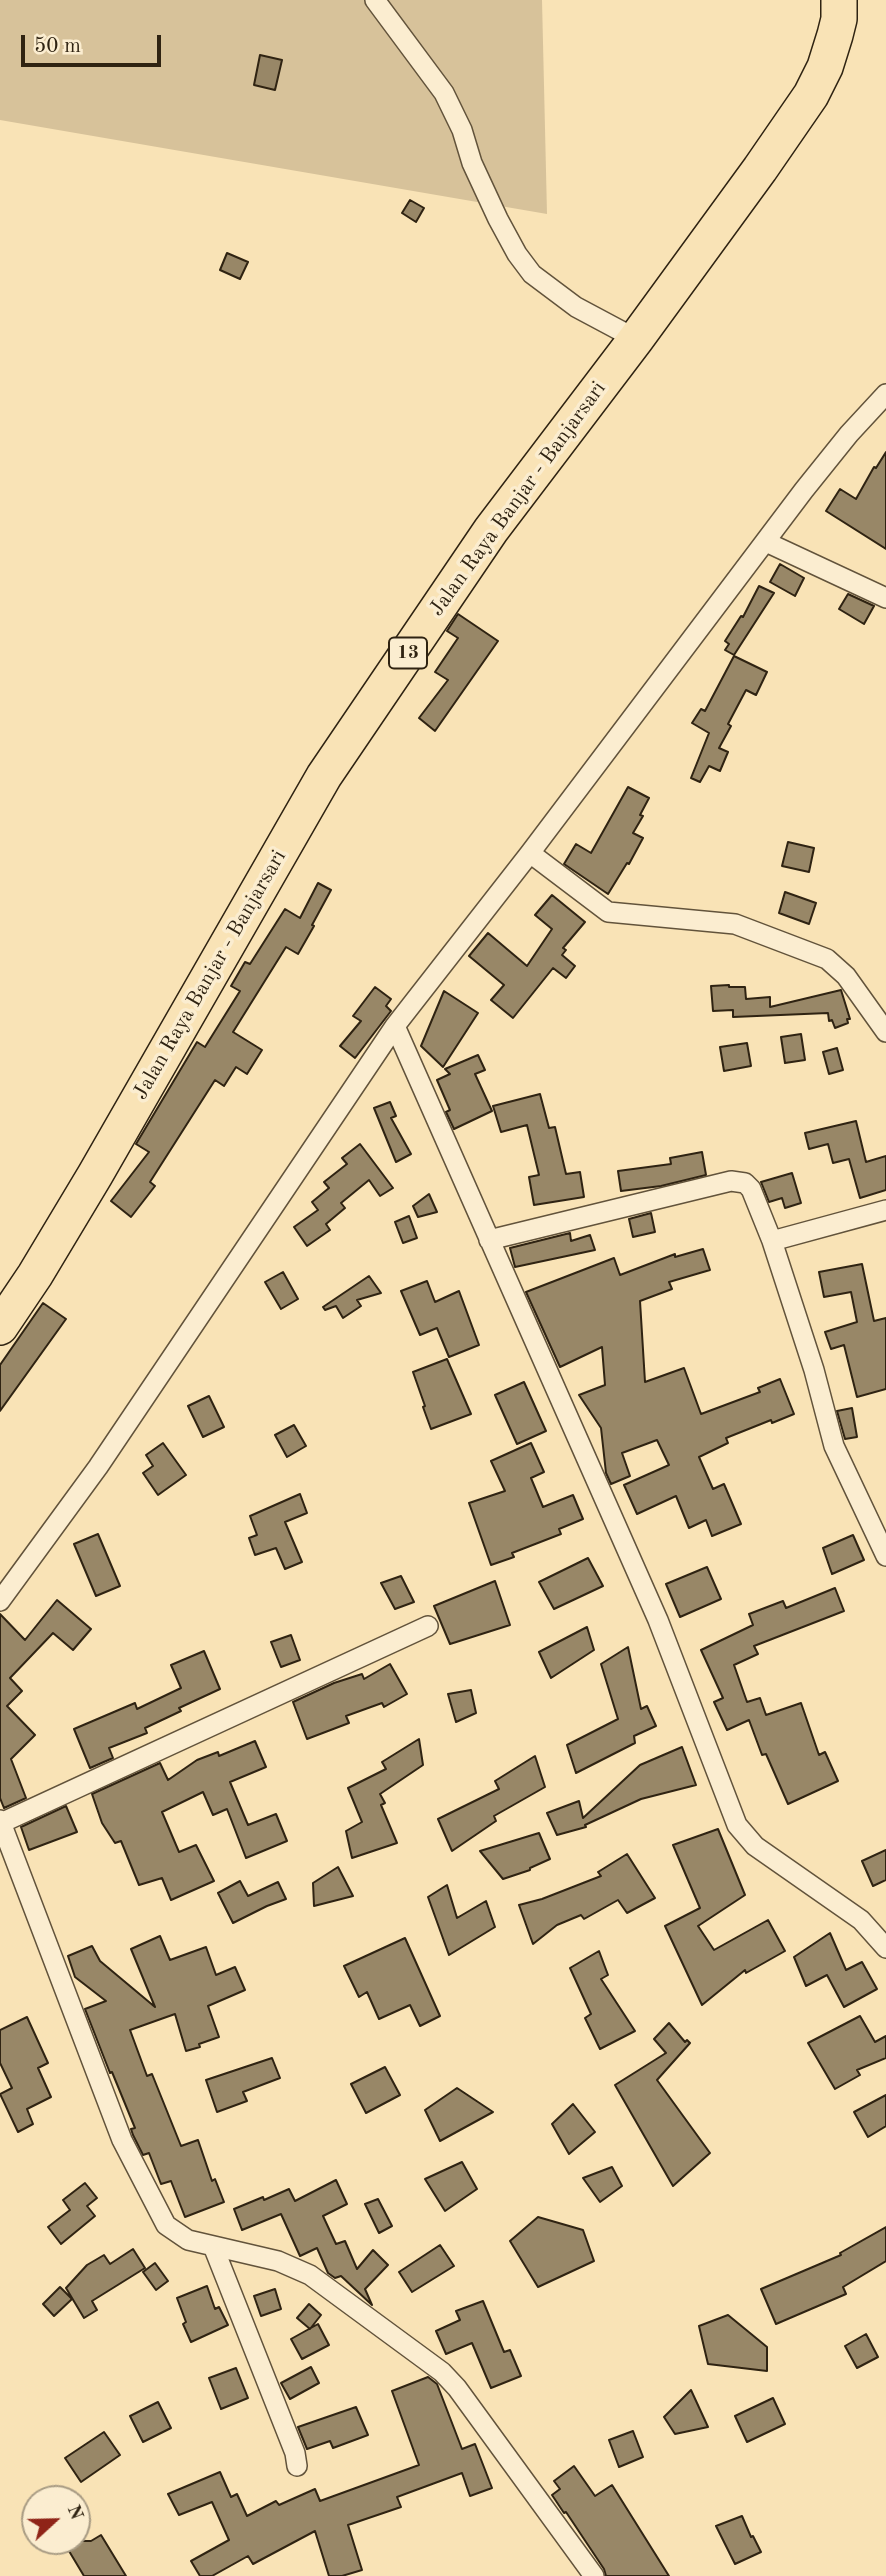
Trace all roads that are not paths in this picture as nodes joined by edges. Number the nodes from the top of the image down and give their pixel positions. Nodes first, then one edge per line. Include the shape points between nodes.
1 (375, 0) edge
2 (839, 0) edge
3 (636, 339) junction
4 (886, 394) edge
5 (766, 542) junction
6 (886, 598) edge
7 (530, 853) junction
8 (396, 1026) junction
9 (886, 1032) edge
10 (886, 1210) edge
11 (489, 1240) junction
12 (772, 1241) junction
13 (0, 1327) edge
14 (886, 1556) edge
15 (0, 1601) edge
16 (428, 1626) dead end
17 (1, 1822) edge
18 (886, 1948) edge
19 (213, 2246) junction
20 (297, 2466) dead end
21 (594, 2576) edge

1 - 3 street via 444,93 498,219 532,274 576,307
2 - 3 highway, Jalan Raya Banjar - Banjarsari / 13 via 835,35 811,95
3 - 13 highway, Jalan Raya Banjar - Banjarsari / 13 via 491,530 324,776 95,1175
4 - 5 street via 849,434
5 - 6 street
5 - 7 street
7 - 8 street
7 - 9 street via 608,912 734,924 827,959 846,976
8 - 11 street
8 - 15 street via 98,1467
10 - 12 street
11 - 12 street via 738,1181 751,1189
11 - 18 street via 658,1619 737,1825 755,1846 862,1920
12 - 14 street via 834,1447
16 - 17 street
17 - 19 street via 128,2155 166,2225 188,2240
19 - 20 street
19 - 21 street via 278,2261 310,2275 442,2372

